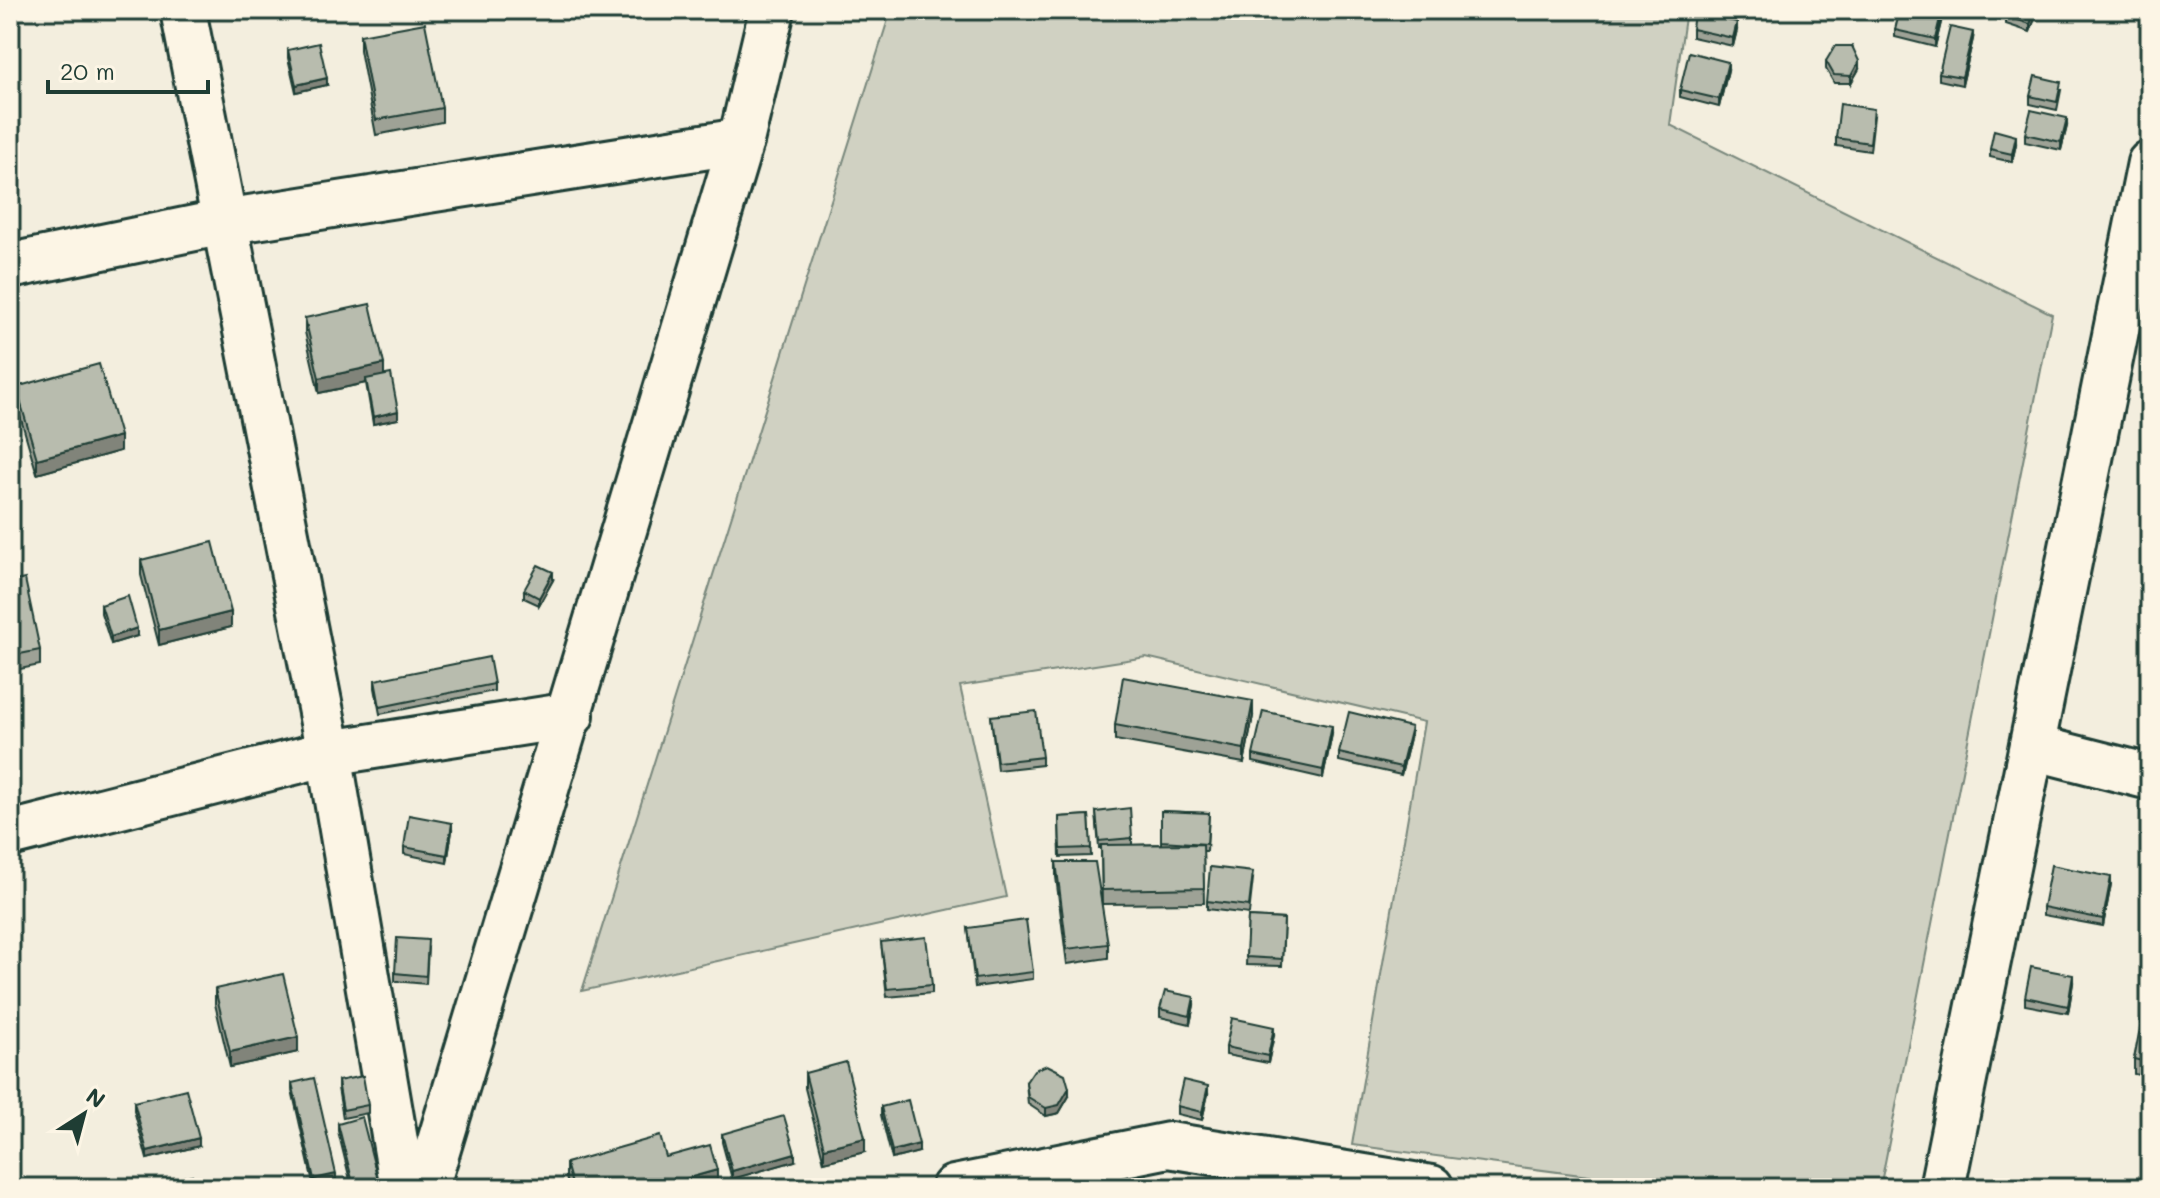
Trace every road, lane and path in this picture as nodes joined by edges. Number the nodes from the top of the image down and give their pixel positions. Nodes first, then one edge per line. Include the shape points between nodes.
1 (183, 10) edge
2 (772, 10) edge
3 (741, 141) junction
4 (2150, 163) edge
5 (224, 222) junction
6 (2144, 226) edge
7 (10, 266) edge
8 (571, 715) junction
9 (2032, 747) junction
10 (329, 753) junction
11 (2150, 777) edge
12 (10, 834) edge
13 (403, 1188) edge
14 (426, 1188) edge
15 (954, 1188) edge
16 (1431, 1188) edge
17 (1942, 1188) edge

1 - 5 street
2 - 3 street
3 - 5 street
3 - 8 street
4 - 6 street
5 - 7 street
5 - 10 street
6 - 9 street
8 - 10 street
8 - 14 street
9 - 11 street
9 - 17 street
10 - 12 street
10 - 13 street
15 - 16 street via 1169,1145

